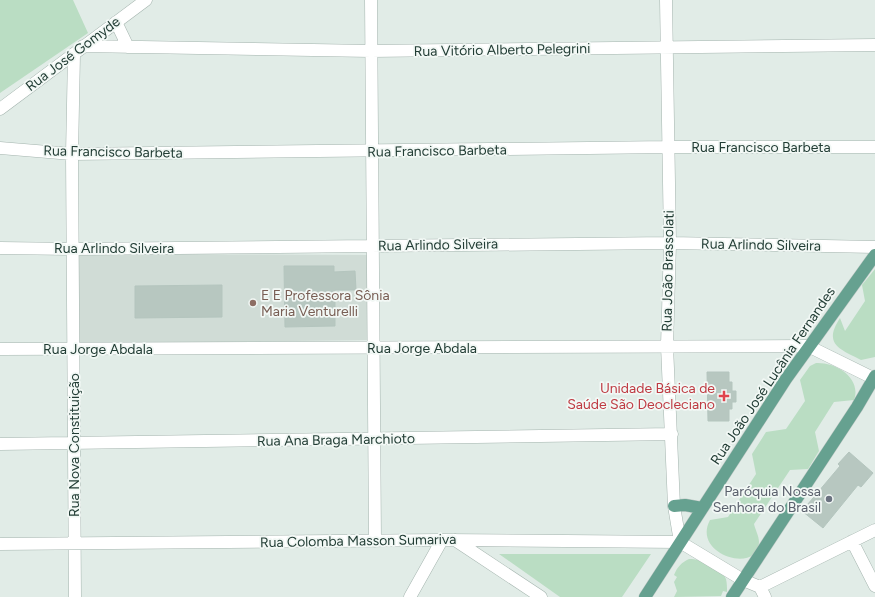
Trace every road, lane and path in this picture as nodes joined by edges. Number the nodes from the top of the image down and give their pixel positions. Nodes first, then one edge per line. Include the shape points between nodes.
1 (146, 0) edge
2 (371, 0) edge
3 (666, 0) edge
4 (116, 22) junction
5 (875, 45) edge
6 (83, 46) junction
7 (128, 47) junction
8 (667, 47) junction
9 (371, 51) junction
10 (74, 54) junction
11 (0, 109) edge
12 (669, 147) junction
13 (875, 147) edge
14 (0, 148) edge
15 (372, 152) junction
16 (72, 154) junction
17 (670, 243) junction
18 (372, 246) junction
19 (875, 247) edge
20 (0, 248) edge
21 (73, 249) junction
22 (875, 255) edge
23 (667, 346) junction
24 (808, 346) junction
25 (373, 348) junction
26 (0, 349) edge
27 (73, 349) junction
28 (875, 377) edge
29 (672, 434) junction
30 (374, 439) junction
31 (0, 444) edge
32 (74, 444) junction
33 (674, 506) junction
34 (702, 508) junction
35 (875, 530) edge
36 (442, 540) junction
37 (455, 540) junction
38 (375, 541) junction
39 (680, 542) junction
40 (852, 542) junction
41 (0, 544) edge
42 (75, 544) junction
43 (743, 580) junction
44 (875, 586) edge
45 (762, 592) edge
46 (535, 595) edge
47 (75, 597) edge
48 (410, 597) edge
49 (645, 597) edge
50 (732, 597) edge

1 - 4 street, Rua José Gomyde
2 - 9 street
3 - 8 street, Rua João Brassolati
4 - 6 street, Rua José Gomyde
4 - 7 street
5 - 8 street, Rua Vitório Alberto Pelegrini
6 - 7 street, Rua Vitório Alberto Pelegrini
6 - 10 street, Rua José Gomyde
7 - 9 street, Rua Vitório Alberto Pelegrini
8 - 9 street, Rua Vitório Alberto Pelegrini
8 - 12 street, Rua João Brassolati
9 - 15 street
10 - 11 street, Rua José Gomyde
10 - 16 street, Rua Nova Constituição
12 - 13 street, Rua Francisco Barbeta
12 - 15 street, Rua Francisco Barbeta
12 - 17 street, Rua João Brassolati
14 - 16 street, Rua Francisco Barbeta
15 - 16 street, Rua Francisco Barbeta
15 - 18 street
16 - 21 street, Rua Nova Constituição
17 - 18 street, Rua Arlindo Silveira
17 - 19 street, Rua Arlindo Silveira
17 - 23 street, Rua João Brassolati
18 - 21 street, Rua Arlindo Silveira
18 - 25 street
20 - 21 street, Rua Arlindo Silveira
21 - 27 street, Rua Nova Constituição
22 - 24 main road, Rua João José Lucânia Fernandes
23 - 24 street, Rua Jorge Abdala
23 - 25 street, Rua Jorge Abdala
23 - 29 street, Rua João Brassolati
24 - 28 street, Rua Jorge Abdala
24 - 34 main road, Rua João José Lucânia Fernandes
25 - 27 street, Rua Jorge Abdala
25 - 30 street
26 - 27 street, Rua Jorge Abdala
27 - 32 street, Rua Nova Constituição
28 - 43 main road
29 - 30 street, Rua Ana Braga Marchioto
29 - 33 street, Rua João Brassolati
30 - 32 street, Rua Ana Braga Marchioto
30 - 38 street
31 - 32 street, Rua Ana Braga Marchioto
32 - 42 street, Rua Nova Constituição
33 - 34 main road
33 - 39 street, Rua João Brassolati
34 - 39 main road, Rua João José Lucânia Fernandes
35 - 40 street
36 - 37 street, Rua Colomba Masson Sumariva
36 - 38 street, Rua Colomba Masson Sumariva
36 - 48 street
37 - 39 street, Rua Colomba Masson Sumariva
37 - 46 street
38 - 42 street, Rua Colomba Masson Sumariva
39 - 43 street
39 - 49 main road, Rua João José Lucânia Fernandes
40 - 44 street
40 - 45 street
41 - 42 street, Rua Colomba Masson Sumariva
42 - 47 street, Rua Nova Constituição
43 - 45 street
43 - 50 main road

